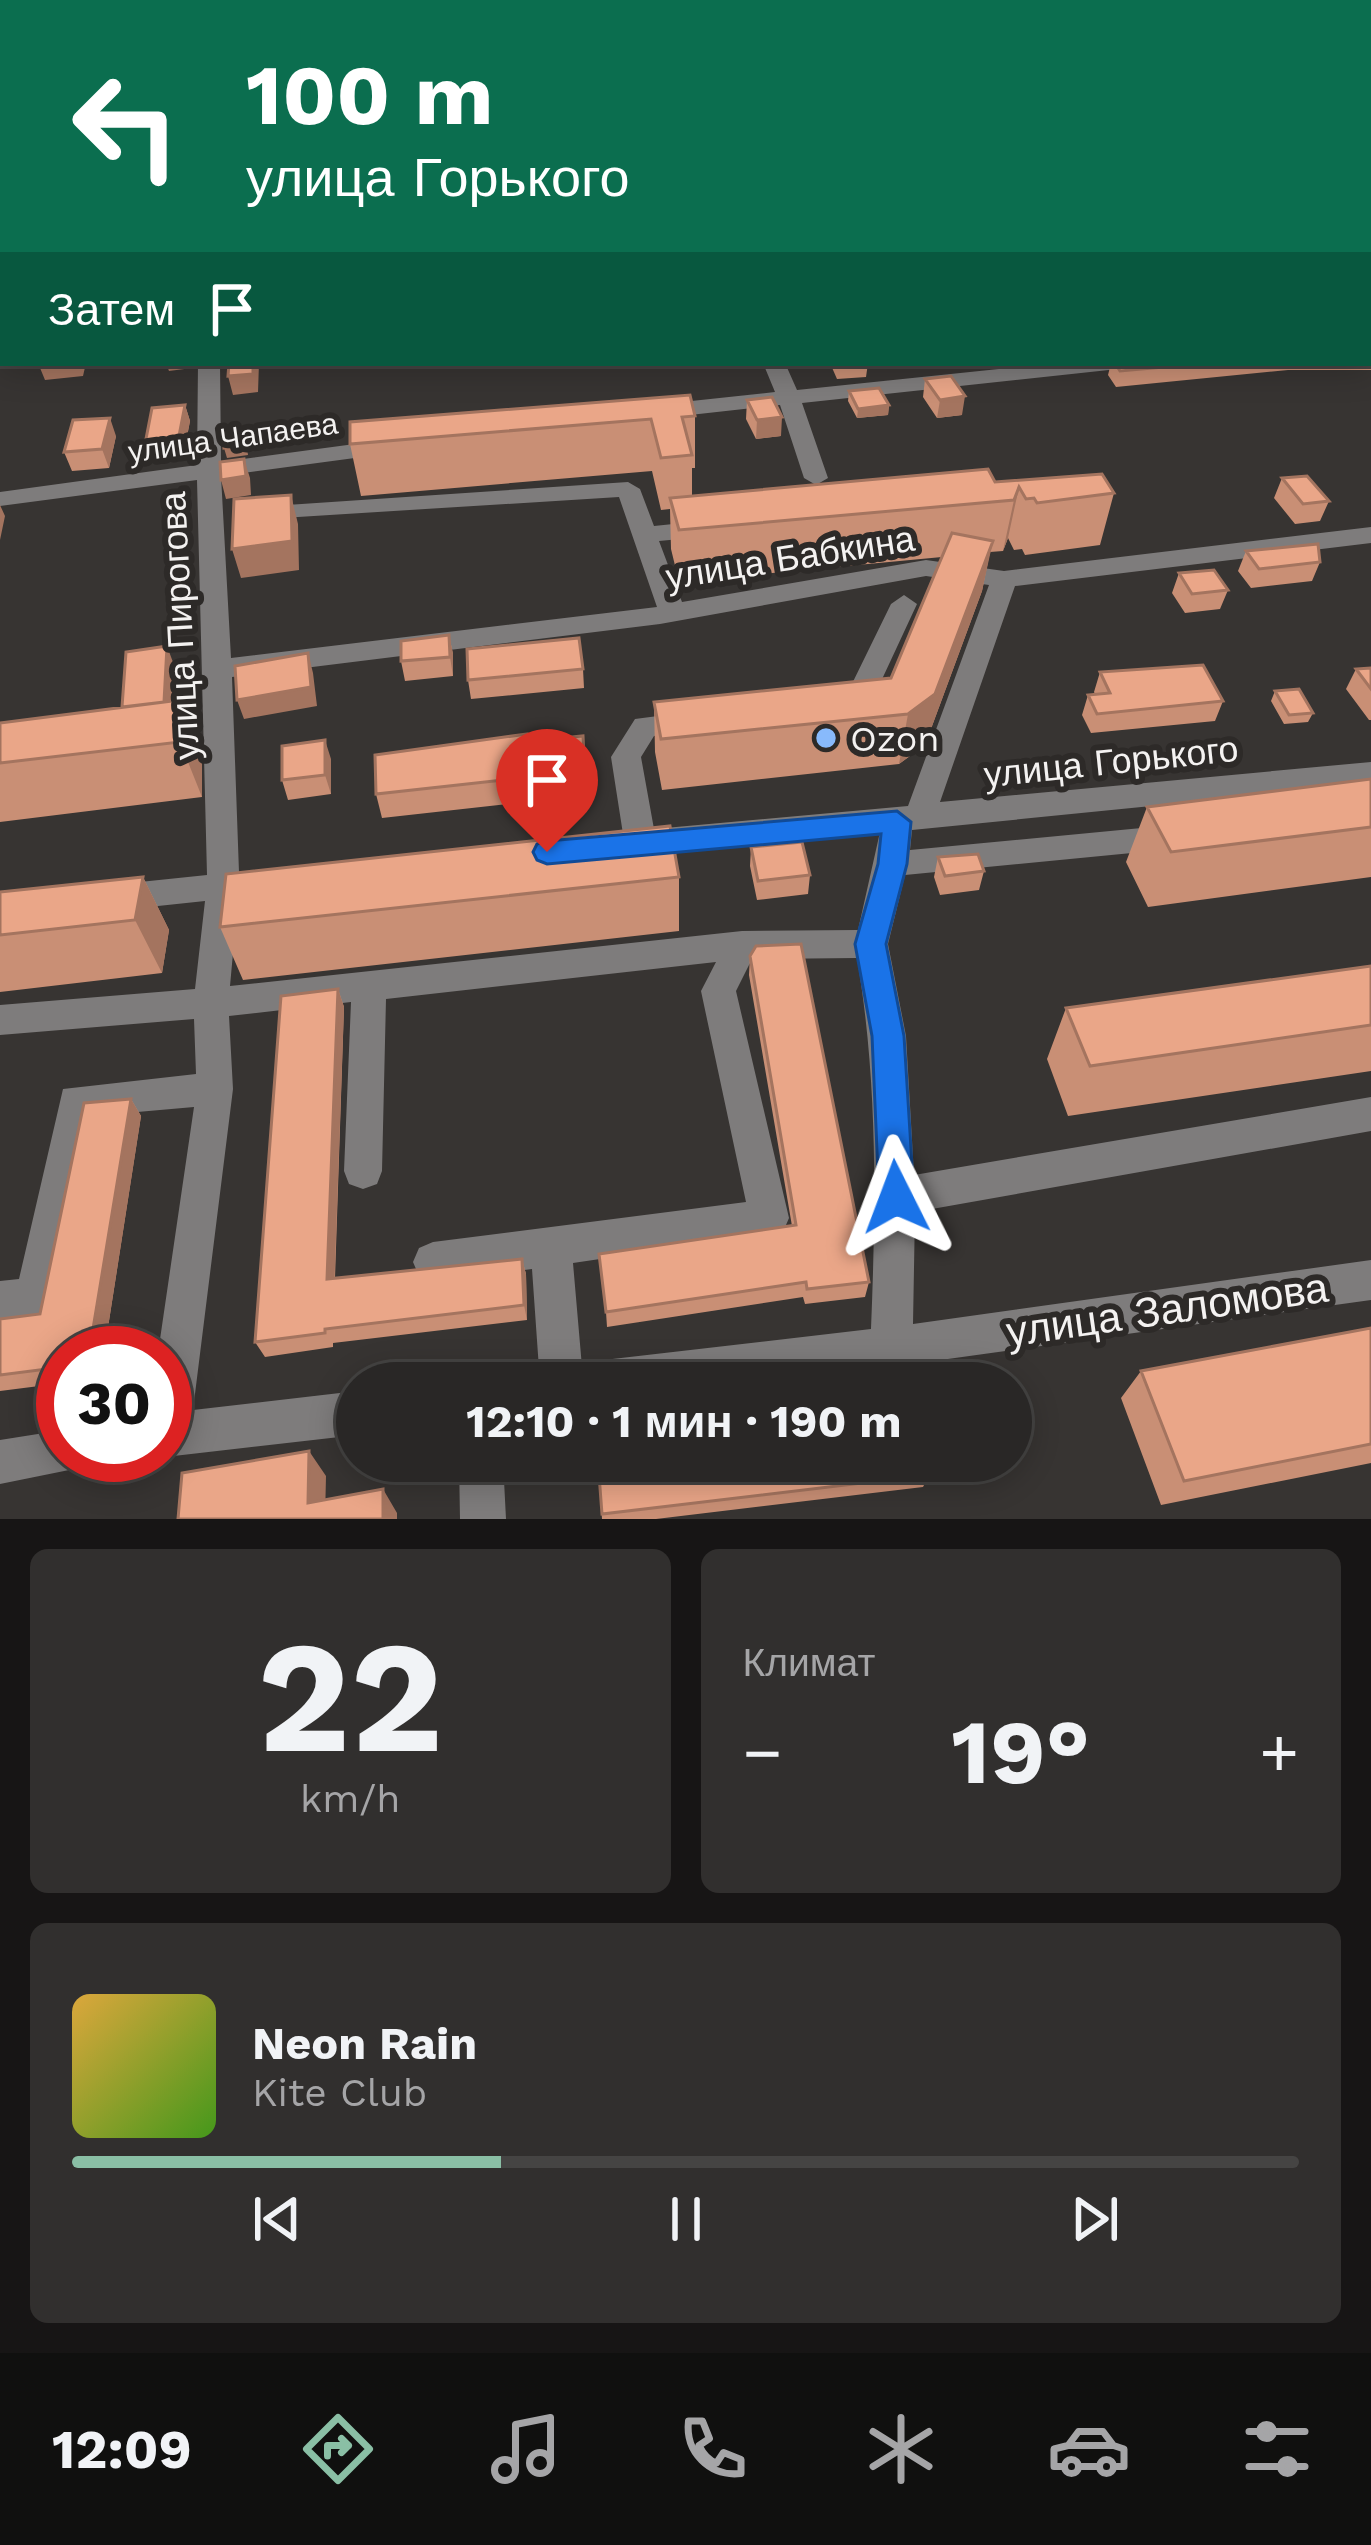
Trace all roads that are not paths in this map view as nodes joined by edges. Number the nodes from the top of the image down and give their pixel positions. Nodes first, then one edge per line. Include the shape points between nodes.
1 (209, 366) edge
2 (776, 366) edge
3 (1087, 366) edge
4 (790, 395) junction
5 (627, 416) edge
6 (418, 442) edge
7 (208, 469) junction
8 (816, 478) dead end
9 (0, 499) edge
10 (209, 518) junction
11 (734, 526) edge
12 (644, 535) junction
13 (1371, 535) edge
14 (1004, 579) junction
15 (904, 604) dead end
16 (672, 611) junction
17 (220, 669) junction
18 (809, 709) edge
19 (715, 719) edge
20 (1371, 773) edge
21 (908, 821) junction
22 (1210, 832) edge
23 (640, 843) junction
24 (594, 848) edge
25 (892, 864) junction
26 (292, 879) edge
27 (223, 886) junction
28 (89, 900) edge
29 (871, 944) junction
30 (742, 945) junction
31 (369, 985) junction
32 (211, 1003) junction
33 (0, 1020) edge
34 (215, 1089) junction
35 (1371, 1114) edge
36 (363, 1171) dead end
37 (896, 1197) junction
38 (550, 1246) junction
39 (434, 1262) edge
40 (1371, 1280) edge
41 (0, 1301) edge
42 (182, 1326) edge
43 (891, 1348) junction
44 (560, 1362) edge
45 (773, 1362) edge
46 (336, 1415) edge
47 (192, 1431) edge
48 (36, 1456) edge
49 (0, 1462) edge
50 (482, 1482) edge
51 (483, 1519) edge

1 - 7 street, улица Пирогова
2 - 4 street
3 - 4 street
4 - 5 street
4 - 8 street via 789,412
6 - 7 street, улица Чапаева
7 - 9 street, улица Чапаева
7 - 10 street, улица Пирогова
10 - 12 street via 628,489
10 - 17 street, улица Пирогова
11 - 12 street
12 - 16 street
13 - 14 street, улица Бабкина
14 - 16 street, улица Бабкина via 926,568
14 - 21 street
15 - 18 street via 856,704
16 - 17 street, улица Бабкина
17 - 27 street, улица Пирогова via 210,739
19 - 23 street via 645,726 635,742 626,757
20 - 21 street, улица Горького
21 - 23 street, улица Горького
21 - 25 street
22 - 25 street
23 - 24 street, улица Горького
25 - 29 street
26 - 27 street
27 - 28 street
27 - 32 street
29 - 30 street
29 - 37 street via 888,1036
30 - 31 street
30 - 38 street via 718,991 769,1218
31 - 32 street
31 - 36 street
32 - 33 street
32 - 34 street
34 - 41 street via 76,1101 37,1297
34 - 42 street
35 - 37 street
37 - 43 street
38 - 39 street
38 - 44 street
40 - 43 street, улица Заломова
43 - 45 street, улица Заломова
46 - 47 street
48 - 49 street
50 - 51 street

